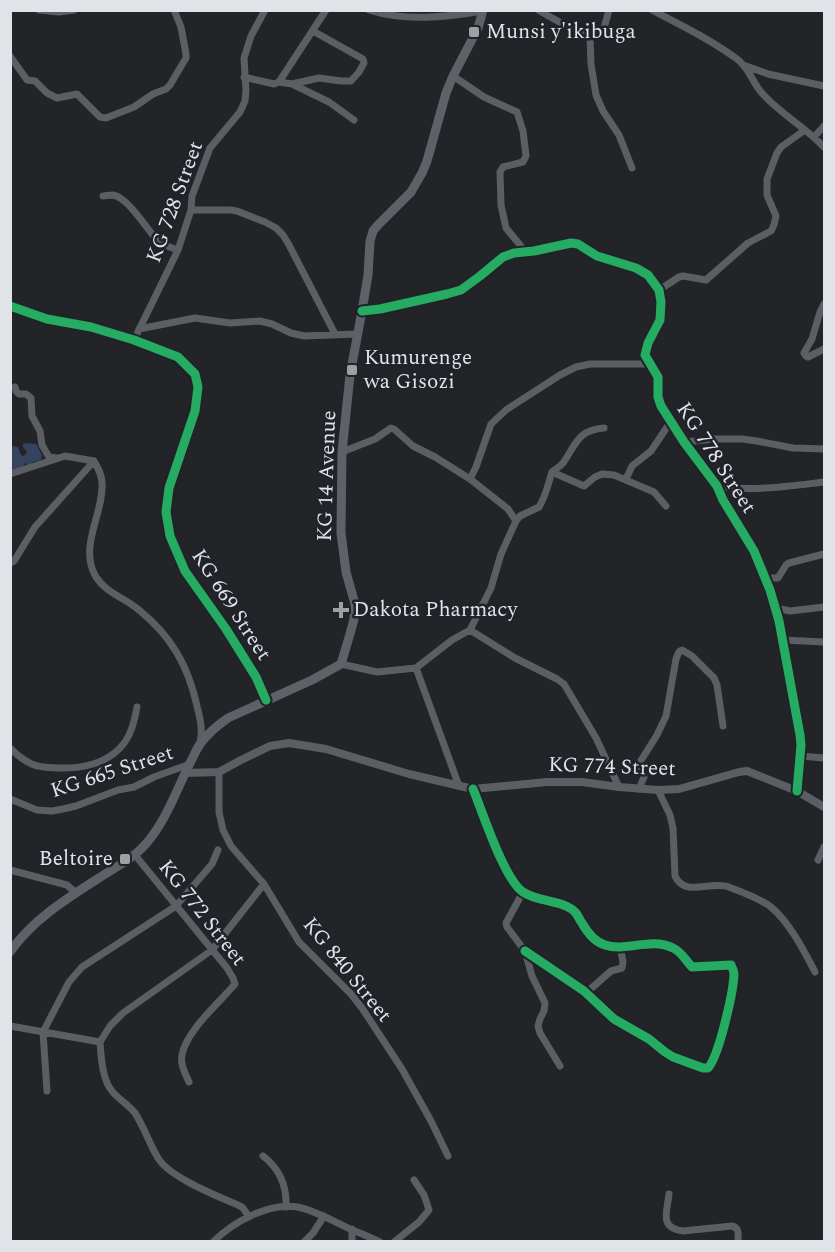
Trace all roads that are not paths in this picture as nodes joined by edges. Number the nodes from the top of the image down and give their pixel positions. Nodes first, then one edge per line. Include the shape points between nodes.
1 (39, 10) edge
2 (74, 10) edge
3 (174, 10) edge
4 (265, 10) edge
5 (326, 10) edge
6 (369, 10) edge
7 (538, 10) edge
8 (609, 10) edge
9 (652, 10) edge
10 (483, 11) edge
11 (450, 13) edge
12 (313, 31) junction
13 (590, 36) junction
14 (10, 56) edge
15 (745, 66) junction
16 (453, 76) junction
17 (244, 77) junction
18 (279, 82) junction
19 (292, 84) junction
20 (825, 86) edge
21 (354, 120) dead end
22 (825, 126) edge
23 (805, 130) junction
24 (814, 136) junction
25 (825, 147) edge
26 (632, 168) dead end
27 (103, 196) dead end
28 (191, 210) junction
29 (178, 250) junction
30 (525, 251) junction
31 (659, 290) junction
32 (825, 303) edge
33 (10, 306) edge
34 (362, 311) junction
35 (139, 329) junction
36 (335, 334) junction
37 (357, 334) junction
38 (134, 340) junction
39 (825, 350) edge
40 (650, 364) junction
41 (15, 387) dead end
42 (671, 421) junction
43 (604, 428) dead end
44 (684, 442) junction
45 (825, 449) edge
46 (342, 452) junction
47 (65, 456) junction
48 (94, 461) junction
49 (552, 472) junction
50 (10, 474) edge
51 (470, 479) junction
52 (626, 479) junction
53 (825, 482) edge
54 (717, 486) junction
55 (666, 506) dead end
56 (516, 521) junction
57 (825, 554) edge
58 (10, 562) edge
59 (764, 578) junction
60 (825, 607) edge
61 (776, 608) junction
62 (471, 630) junction
63 (783, 640) junction
64 (825, 642) edge
65 (341, 664) junction
66 (416, 668) junction
67 (266, 700) junction
68 (137, 707) dead end
69 (723, 726) dead end
70 (200, 744) junction
71 (10, 748) edge
72 (800, 756) junction
73 (825, 758) edge
74 (187, 769) junction
75 (219, 772) junction
76 (459, 786) junction
77 (619, 787) junction
78 (473, 789) junction
79 (639, 789) junction
80 (658, 790) junction
81 (797, 791) junction
82 (10, 799) edge
83 (825, 807) edge
84 (825, 847) edge
85 (218, 850) dead end
86 (135, 855) junction
87 (818, 860) dead end
88 (10, 870) edge
89 (264, 884) junction
90 (75, 892) junction
91 (523, 892) junction
92 (176, 906) junction
93 (14, 938) edge
94 (620, 946) junction
95 (212, 950) junction
96 (525, 951) junction
97 (10, 952) edge
98 (815, 972) dead end
99 (586, 993) junction
100 (10, 1026) edge
101 (43, 1032) junction
102 (100, 1042) junction
103 (560, 1066) dead end
104 (189, 1082) dead end
105 (47, 1090) dead end
106 (263, 1156) dead end
107 (448, 1156) dead end
108 (414, 1180) dead end
109 (669, 1194) dead end
110 (286, 1207) junction
111 (324, 1216) junction
112 (249, 1217) junction
113 (352, 1230) junction
114 (213, 1242) edge
115 (304, 1242) edge
116 (352, 1242) edge
117 (381, 1242) edge
118 (394, 1242) edge
119 (738, 1242) edge

1 - 2 street
3 - 14 street via 186,54 170,85 134,107 106,118 100,117 77,94 57,98 47,93 37,82 27,80
4 - 17 street, KG 728 Street via 246,47
5 - 12 street
6 - 11 street via 402,17
7 - 13 street
8 - 13 street via 603,32
9 - 15 street
10 - 11 street
10 - 16 main road, KG 14 Avenue
12 - 18 street
12 - 19 street via 364,63 351,81 319,78
13 - 26 street via 596,95
15 - 20 street
15 - 23 street via 760,91
16 - 30 street via 519,116 526,156 523,162 503,167 500,172 501,205 506,228
16 - 34 main road, KG 14 Avenue via 422,173 411,192 373,231
17 - 18 street
17 - 28 street, KG 728 Street via 245,101 210,148 192,196
18 - 19 street
19 - 21 street via 329,102
22 - 24 street
23 - 24 street
23 - 31 street via 781,147 767,179 767,195 776,216 771,231 748,243 706,280 679,277
24 - 25 street
27 - 29 street via 120,198 159,242
28 - 29 street, KG 728 Street
28 - 36 street via 230,210 276,228 288,243
29 - 35 street, KG 728 Street
30 - 31 street via 578,244 597,256 636,268 648,275
30 - 34 street via 503,256 461,290
31 - 40 street, KG 778 Street via 660,320 646,349
32 - 39 street via 804,353 808,357
33 - 38 street, KG 669 Street
34 - 37 main road, KG 14 Avenue
35 - 36 street via 202,318 230,323 260,321 299,336
35 - 38 street, KG 728 Street
36 - 37 street
37 - 46 main road, KG 14 Avenue
38 - 67 street, KG 669 Street via 178,357 195,374 195,411 169,488 166,512 170,536 185,571 250,667
40 - 42 street, KG 778 Street via 658,377 658,397
40 - 51 street via 590,364 560,375 491,424
41 - 47 street via 19,394 31,398 32,416 49,457
42 - 44 street, KG 778 Street
42 - 52 street via 651,451 632,466
43 - 49 street via 578,438 562,465
44 - 45 street via 742,439
44 - 54 street, KG 778 Street
46 - 51 street via 391,428 413,446
46 - 65 main road, KG 14 Avenue via 341,533 355,604
47 - 48 street
47 - 50 street
48 - 58 street via 35,527
48 - 70 street via 102,483 90,544 94,574 103,587 139,609 162,630 176,650 195,696 202,728
49 - 52 street via 584,486 602,474
49 - 56 street via 541,504
51 - 56 street via 508,509
52 - 55 street via 654,492
53 - 54 street via 734,489
54 - 59 street, KG 778 Street via 754,551
56 - 62 street
57 - 59 street via 789,563 778,578
59 - 61 street, KG 778 Street
60 - 61 street via 790,611
61 - 63 street, KG 778 Street
62 - 66 street
62 - 77 street via 564,684
63 - 64 street
63 - 72 street, KG 778 Street via 800,735
65 - 66 street via 377,672
65 - 67 main road
66 - 76 street
67 - 70 main road via 228,718
68 - 71 street via 134,725 124,742 96,764 40,767
69 - 79 street via 714,678 682,650 676,659 666,716 640,762 644,777
70 - 74 main road
72 - 73 street
72 - 81 street, KG 778 Street
74 - 75 street, KG 774 Street
74 - 82 street, KG 665 Street via 52,811 37,810
74 - 86 main road via 155,831
75 - 76 street, KG 774 Street via 270,746 289,743 326,749
75 - 89 street, KG 840 Street via 223,830 231,846
76 - 78 street, KG 774 Street
77 - 78 street, KG 774 Street via 547,782
77 - 79 street, KG 774 Street
78 - 91 street via 502,864
79 - 80 street, KG 774 Street
80 - 81 street, KG 774 Street via 680,789 747,771
80 - 98 street via 673,828 678,882 690,888 723,885 767,905 800,942
81 - 83 street, KG 774 Street
84 - 87 street
85 - 92 street via 212,864
86 - 90 main road
86 - 92 street, KG 772 Street
88 - 90 street via 67,885
89 - 95 street
89 - 107 street, KG 840 Street via 299,942 362,1008 402,1069
90 - 93 main road
91 - 94 street via 569,908 597,941
91 - 96 street via 506,923
92 - 95 street, KG 772 Street
92 - 101 street via 76,973
93 - 97 main road
94 - 99 street via 622,968 611,971
94 - 99 street via 659,944 673,947 692,967 731,966 734,973 727,1014 710,1066 673,1057 614,1018
95 - 102 street via 123,1013
95 - 104 street, KG 772 Street via 235,984 186,1043 182,1064
96 - 99 street
96 - 103 street via 545,1003 538,1026 540,1033
100 - 101 street
101 - 102 street
101 - 105 street
102 - 112 street via 110,1089 135,1113 163,1165 240,1206
106 - 110 street via 281,1176
108 - 118 street via 428,1211
109 - 119 street via 669,1226 683,1231 732,1226 738,1230
110 - 111 street
110 - 112 street
111 - 113 street
111 - 115 street
112 - 114 street
113 - 116 street
113 - 117 street

